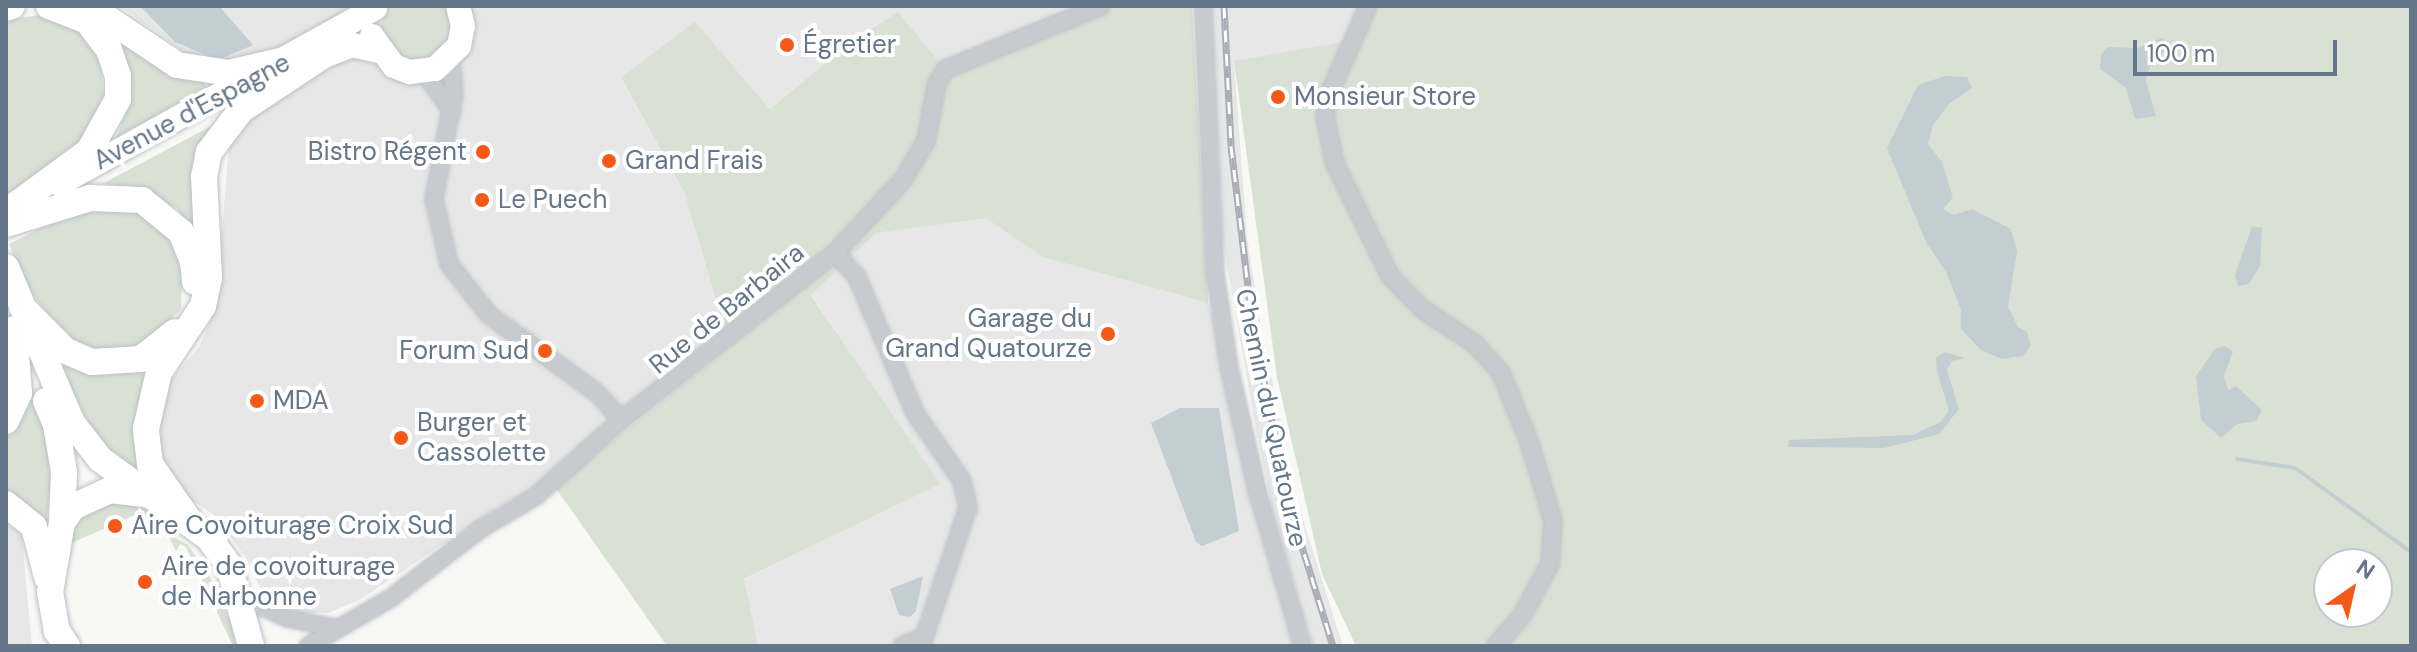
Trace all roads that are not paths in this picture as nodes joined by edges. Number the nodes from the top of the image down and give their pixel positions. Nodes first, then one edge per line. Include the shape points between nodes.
1 (49, 6) edge
2 (89, 6) edge
3 (1101, 6) edge
4 (1203, 6) edge
5 (1368, 6) edge
6 (376, 7) edge
7 (462, 9) edge
8 (378, 51) junction
9 (327, 53) junction
10 (293, 58) junction
11 (451, 59) junction
12 (424, 72) junction
13 (452, 111) junction
14 (6, 218) edge
15 (835, 253) junction
16 (6, 268) edge
17 (14, 314) edge
18 (621, 420) junction
19 (6, 421) edge
20 (144, 494) junction
21 (6, 504) edge
22 (62, 522) junction
23 (191, 523) junction
24 (50, 592) junction
25 (241, 597) junction
26 (335, 628) junction
27 (60, 641) edge
28 (922, 642) edge
29 (251, 646) edge
30 (308, 646) edge
31 (902, 646) edge
32 (1303, 646) edge
33 (1496, 646) edge

1 - 14 main road via 87,21 109,50 118,76 118,99 89,151
2 - 10 main road via 177,65 229,73
3 - 15 street, Rue de Barbaira via 946,69 937,83 926,141 902,181
4 - 32 street, Chemin du Quatourze via 1215,274 1227,354 1257,490
5 - 33 street via 1330,92 1325,117 1335,164 1390,276 1422,309 1475,344 1501,373 1553,521 1550,564 1523,614
6 - 8 main road via 371,23
6 - 10 main road, Avenue d'Espagne
7 - 11 main road via 463,34
8 - 9 main road, Avenue d'Espagne via 352,45
8 - 12 main road via 402,70
9 - 14 main road, Avenue d'Espagne
9 - 23 main road via 241,110 209,152 204,177 209,278 203,306 159,372 146,429 150,464
10 - 14 main road, Avenue d'Espagne
11 - 12 main road
11 - 13 street
12 - 13 street
13 - 18 street via 434,199 449,264 489,315 597,393
14 - 17 main road via 90,198 142,200 170,219 193,262 194,294 182,324 141,359 92,362 66,351
15 - 18 street, Rue de Barbaira
15 - 28 street via 857,277 915,413 962,481 968,508
16 - 17 main road
17 - 19 main road via 19,393
17 - 20 main road via 72,423 100,459
17 - 22 main road via 56,425 64,472
18 - 26 street, Rue de Barbaira via 536,496 479,530 391,598
20 - 22 main road via 110,490 73,507
20 - 23 main road
21 - 24 main road via 34,527
22 - 24 main road
23 - 25 main road via 229,566
24 - 27 main road
25 - 26 street via 287,618
25 - 29 main road
26 - 30 street, Rue de Barbaira
28 - 31 street

